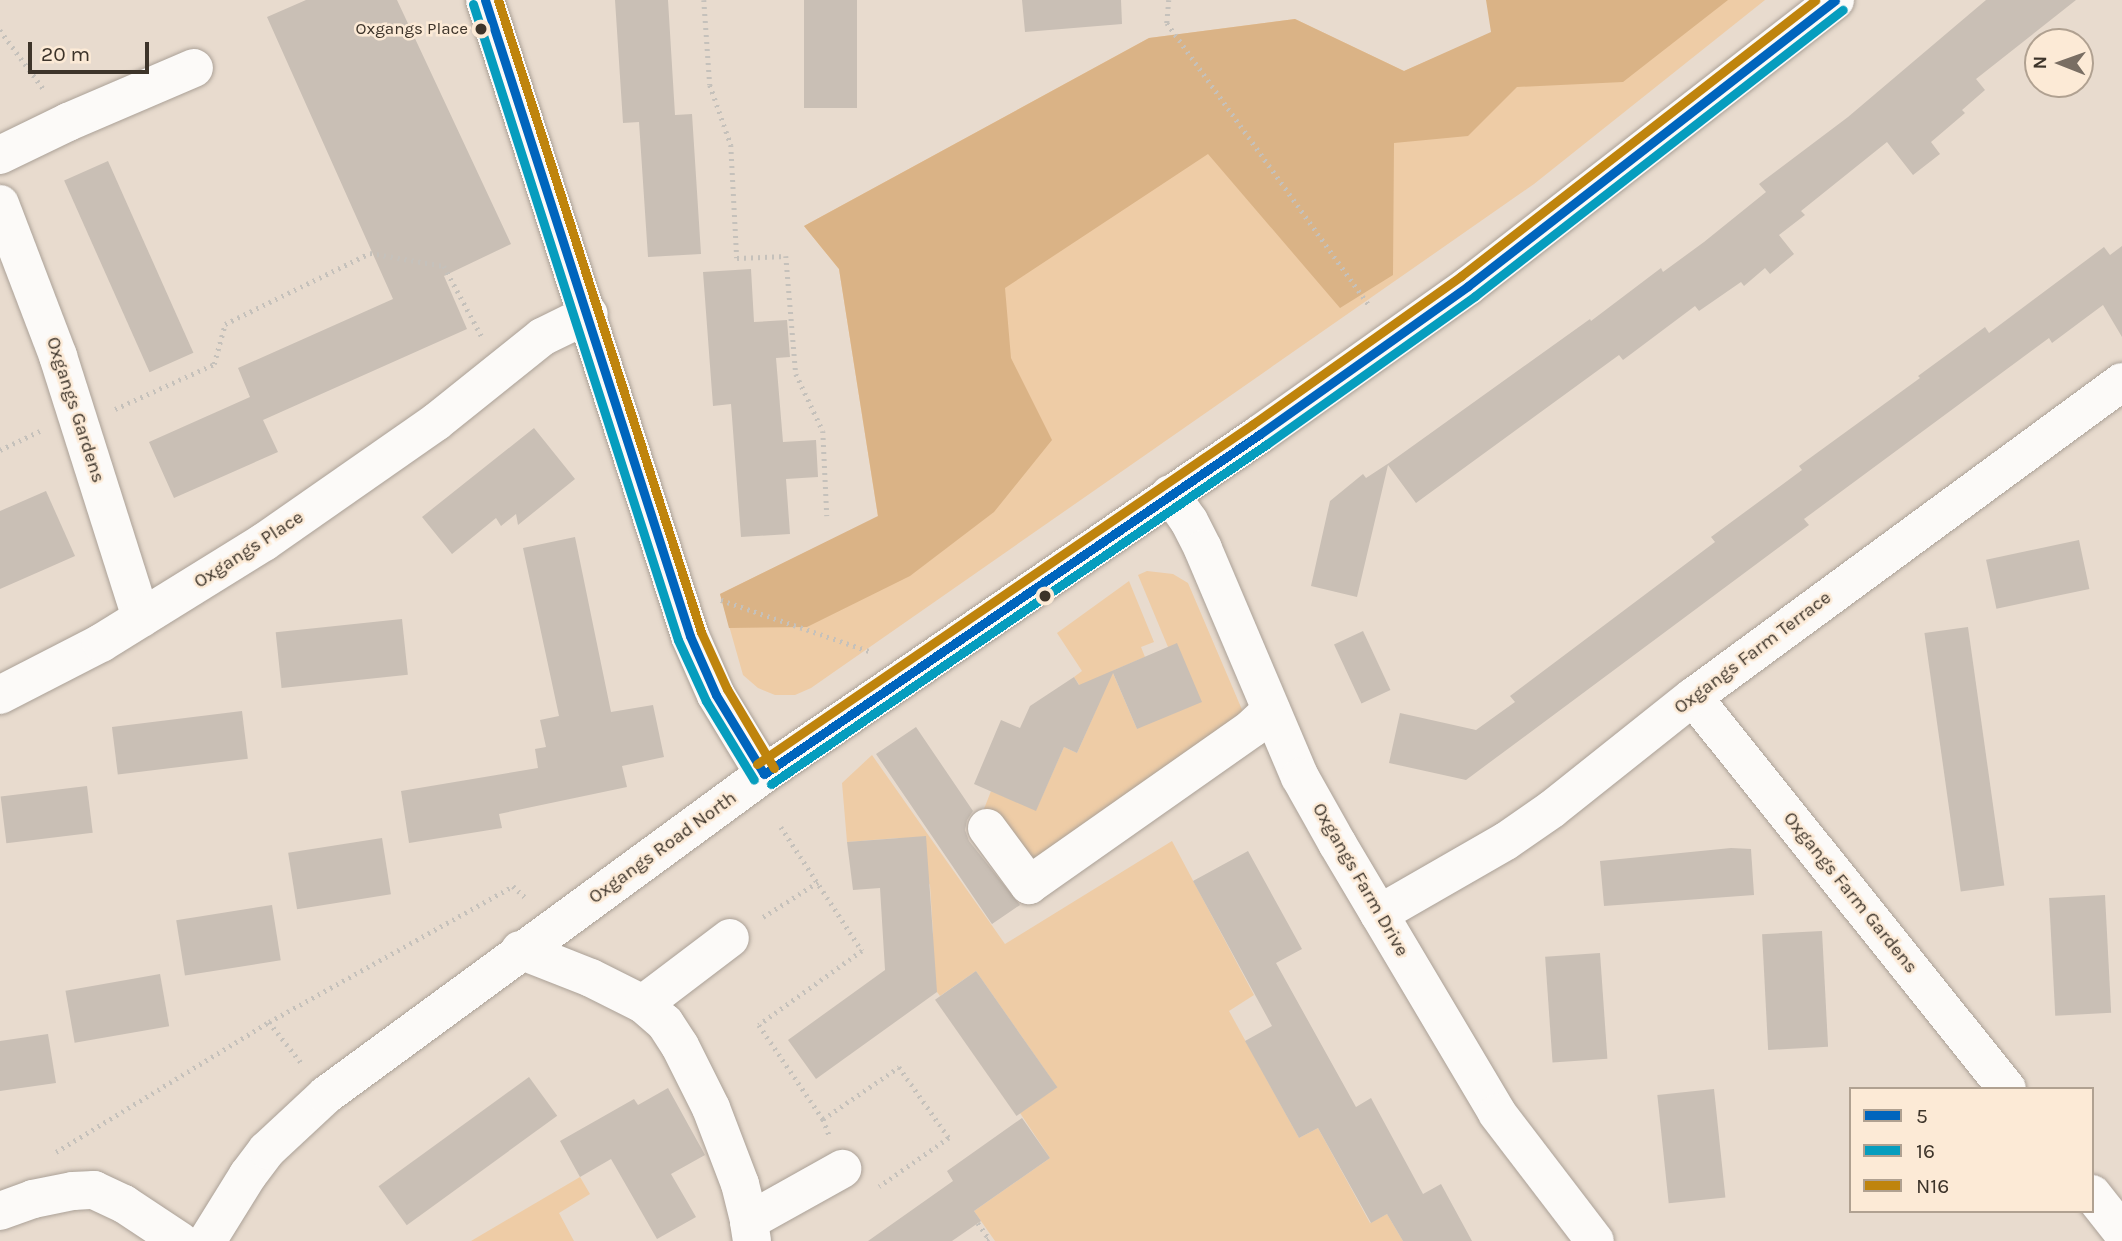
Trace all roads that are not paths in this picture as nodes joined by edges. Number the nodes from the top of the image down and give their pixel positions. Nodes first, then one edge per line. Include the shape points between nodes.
1 (485, 0) edge
2 (1835, 0) edge
3 (194, 68) dead end
4 (0, 155) edge
5 (0, 204) edge
6 (589, 314) junction
7 (2121, 384) edge
8 (1170, 494) junction
9 (141, 618) junction
10 (0, 695) edge
11 (1693, 697) junction
12 (1271, 710) junction
13 (764, 774) junction
14 (987, 828) dead end
15 (1379, 914) junction
16 (730, 938) road end
17 (520, 950) junction
18 (643, 1004) junction
19 (2005, 1087) edge
20 (842, 1169) dead end
21 (2094, 1197) edge
22 (0, 1211) edge
23 (751, 1231) edge
24 (2122, 1232) edge
25 (180, 1241) edge
26 (207, 1241) edge
27 (1595, 1241) edge

1 - 6 street
2 - 8 street, Oxgangs Road North via 1468,286
3 - 4 street
5 - 9 street, Oxgangs Gardens via 77,414
6 - 9 street, Oxgangs Place via 542,337 436,422 334,495
6 - 13 street via 703,668
7 - 11 street, Oxgangs Farm Terrace
8 - 12 street, Oxgangs Farm Drive via 1203,549
8 - 13 street, Oxgangs Road North
9 - 10 street, Oxgangs Place
11 - 15 street, Oxgangs Farm Terrace via 1506,841
11 - 19 street, Oxgangs Farm Gardens
12 - 14 street via 1029,885
12 - 15 street, Oxgangs Farm Drive via 1300,777
13 - 17 street, Oxgangs Road North
15 - 27 street, Oxgangs Farm Drive via 1497,1113
16 - 18 street
17 - 18 street
17 - 26 street, Oxgangs Road North via 326,1095 267,1150
18 - 23 street via 680,1046 711,1108 740,1184
20 - 23 street
21 - 24 street
22 - 25 street via 33,1199 94,1190

